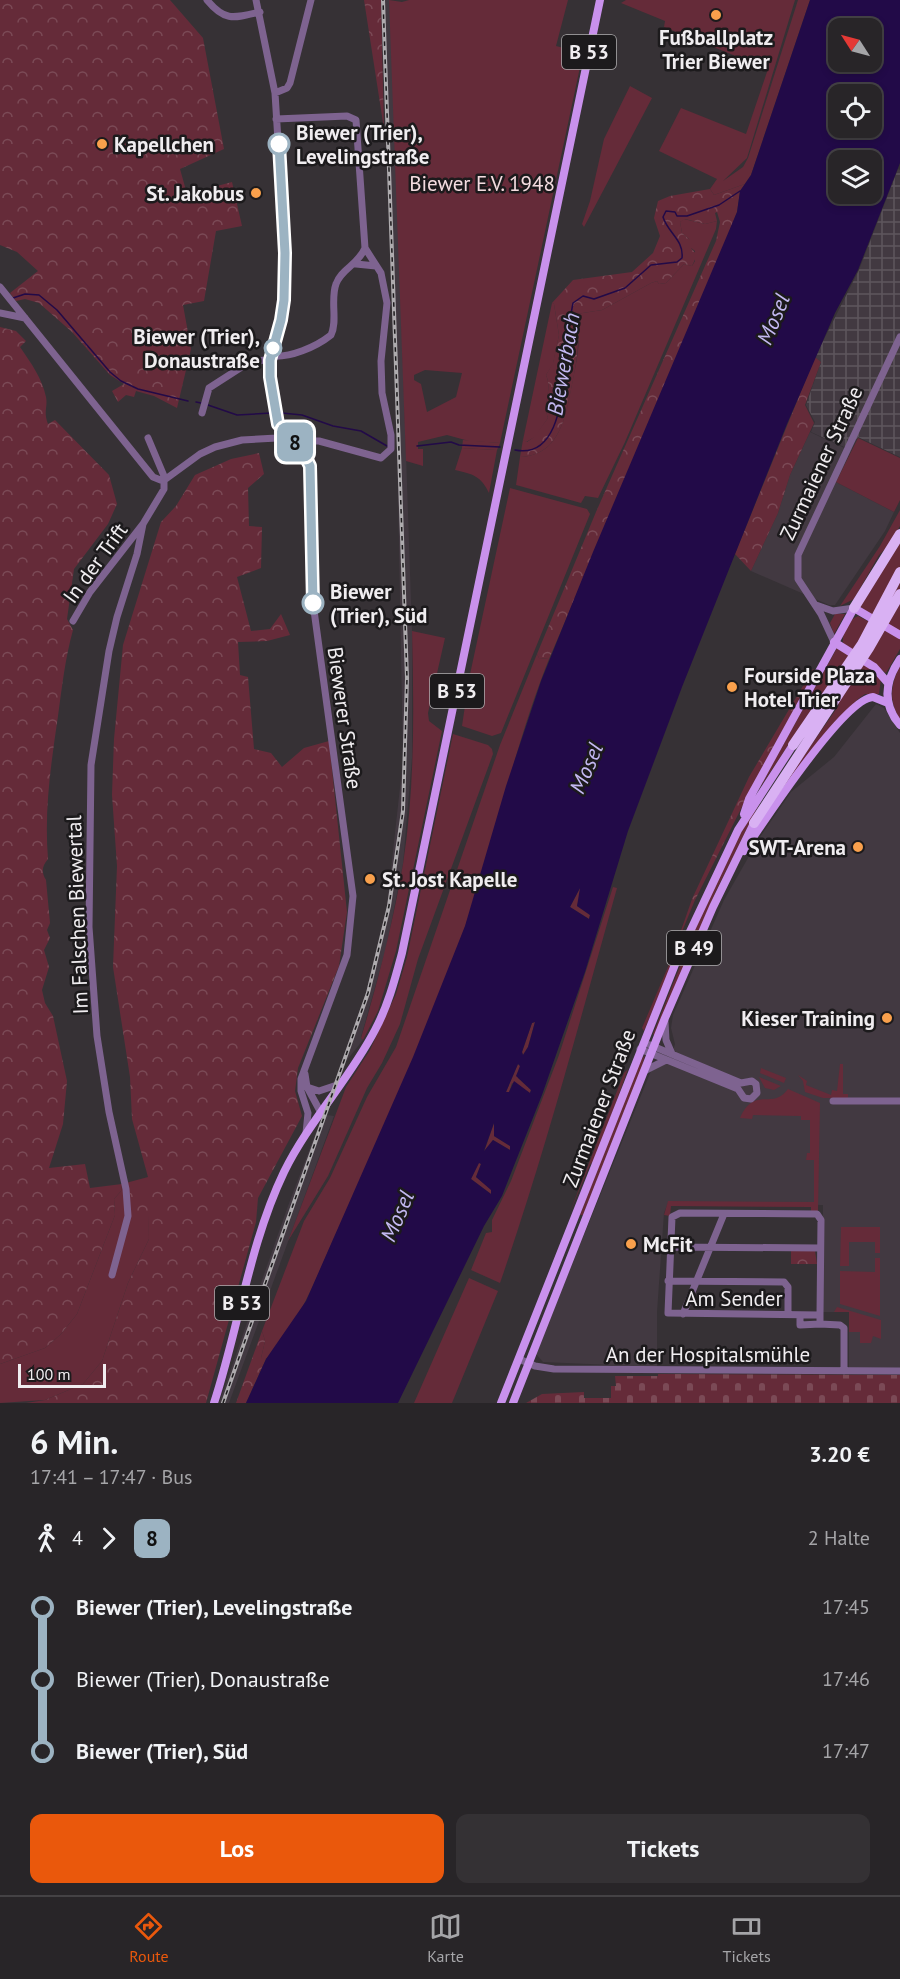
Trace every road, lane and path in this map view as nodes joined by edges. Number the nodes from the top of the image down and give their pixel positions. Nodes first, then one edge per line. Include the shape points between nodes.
1 (207, 0) edge
2 (256, 0) edge
3 (311, 0) edge
4 (600, 0) edge
5 (260, 12) junction
6 (275, 93) junction
7 (276, 119) junction
8 (365, 248) junction
9 (356, 264) junction
10 (376, 266) junction
11 (0, 287) edge
12 (0, 313) edge
13 (25, 318) junction
14 (900, 337) edge
15 (271, 358) junction
16 (203, 408) dead end
17 (285, 434) junction
18 (148, 438) dead end
19 (300, 447) junction
20 (163, 481) junction
21 (143, 524) junction
22 (900, 534) edge
23 (900, 572) edge
24 (900, 594) edge
25 (815, 605) junction
26 (854, 608) junction
27 (73, 621) dead end
28 (900, 635) edge
29 (834, 642) junction
30 (900, 659) edge
31 (888, 683) junction
32 (831, 699) junction
33 (888, 703) junction
34 (900, 725) edge
35 (793, 745) joint
36 (754, 823) joint
37 (738, 830) junction
38 (725, 879) junction
39 (665, 1018) junction
40 (642, 1046) junction
41 (652, 1050) junction
42 (669, 1057) junction
43 (305, 1068) junction
44 (643, 1072) junction
45 (340, 1084) junction
46 (740, 1086) dead end
47 (307, 1087) junction
48 (833, 1101) dead end
49 (900, 1101) edge
50 (305, 1104) junction
51 (322, 1108) junction
52 (306, 1133) junction
53 (724, 1214) junction
54 (670, 1247) junction
55 (711, 1247) junction
56 (820, 1248) junction
57 (112, 1275) dead end
58 (668, 1281) junction
59 (697, 1281) junction
60 (683, 1314) junction
61 (788, 1314) junction
62 (800, 1315) junction
63 (820, 1315) junction
64 (820, 1324) junction
65 (519, 1359) junction
66 (529, 1363) junction
67 (844, 1371) junction
68 (900, 1371) edge
69 (505, 1392) junction
70 (514, 1400) edge
71 (214, 1403) edge
72 (501, 1403) edge

1 - 5 street via 227,17
2 - 5 street, Biewerer Straße
3 - 6 street via 290,83
4 - 45 main road, B 53 via 402,953 382,1016
5 - 6 street, Biewerer Straße
6 - 7 street, Biewerer Straße
7 - 8 street via 347,116 356,120
7 - 15 street, Biewerer Straße via 285,253 281,320
8 - 9 street
8 - 10 street
9 - 10 street
9 - 15 street via 336,284 331,335 311,347
10 - 19 street via 387,303 381,379 393,443 386,457 376,458 319,441 309,441
11 - 13 street
12 - 13 street
13 - 20 street via 153,477
14 - 25 street, Zurmaiener Straße via 798,555 798,579
15 - 16 street via 257,359 210,388
15 - 17 street, Biewerer Straße via 276,416
17 - 19 street, Biewerer Straße
17 - 20 street via 215,447 200,453
18 - 20 street
19 - 43 street, Biewerer Straße via 310,466 313,603 353,896 347,954
20 - 21 street via 164,489
21 - 27 street, In der Trift via 90,592
21 - 57 street, Im Falschen Biewertal via 109,651 91,765 89,927 97,1036 128,1216
22 - 26 highway
23 - 32 highway
24 - 32 highway
25 - 26 street via 833,611
25 - 29 street, Zurmaiener Straße
26 - 28 main road
26 - 29 main road
29 - 31 main road, Zurmaiener Straße via 877,670
29 - 37 main road via 749,799
30 - 31 main road
31 - 33 main road
32 - 35 highway
32 - 36 highway
33 - 34 main road
33 - 38 main road via 873,697 863,700 823,742
35 - 37 main road
36 - 38 main road
37 - 40 main road, Zurmaiener Straße / B 49
38 - 39 main road, Zurmaiener Straße / B 49
39 - 41 main road, Zurmaiener Straße / B 49
39 - 42 street
40 - 41 street
40 - 65 main road, Zurmaiener Straße / B 49
41 - 42 street
41 - 44 main road, Zurmaiener Straße / B 49
42 - 44 street
42 - 46 street
43 - 47 street
43 - 50 street via 300,1089
44 - 66 main road, Zurmaiener Straße / B 49
45 - 47 street via 318,1091
45 - 51 main road, B 53
47 - 51 street
48 - 49 street
50 - 51 street
50 - 52 street
51 - 52 main road, B 53
52 - 71 main road, B 53 via 270,1204
53 - 54 street via 674,1215
53 - 55 street
53 - 56 street via 819,1216
54 - 55 street
54 - 58 street
55 - 56 street
55 - 59 street
56 - 63 street
58 - 59 street
58 - 60 street, Am Sender via 668,1313
59 - 60 street
59 - 61 street via 784,1282 789,1287
60 - 61 street, Am Sender
61 - 62 street, Am Sender
62 - 63 street, Am Sender
62 - 64 street, Am Sender via 800,1325
63 - 64 street
64 - 67 street, Am Sender via 840,1324 844,1328
65 - 66 street, An der Hospitalsmühle
65 - 69 main road, Zurmaiener Straße / B 49
66 - 67 street, An der Hospitalsmühle via 554,1369
66 - 70 main road, Zurmaiener Straße / B 49
67 - 68 street, An der Hospitalsmühle
69 - 70 main road
69 - 72 main road, Zurmaiener Straße / B 49

